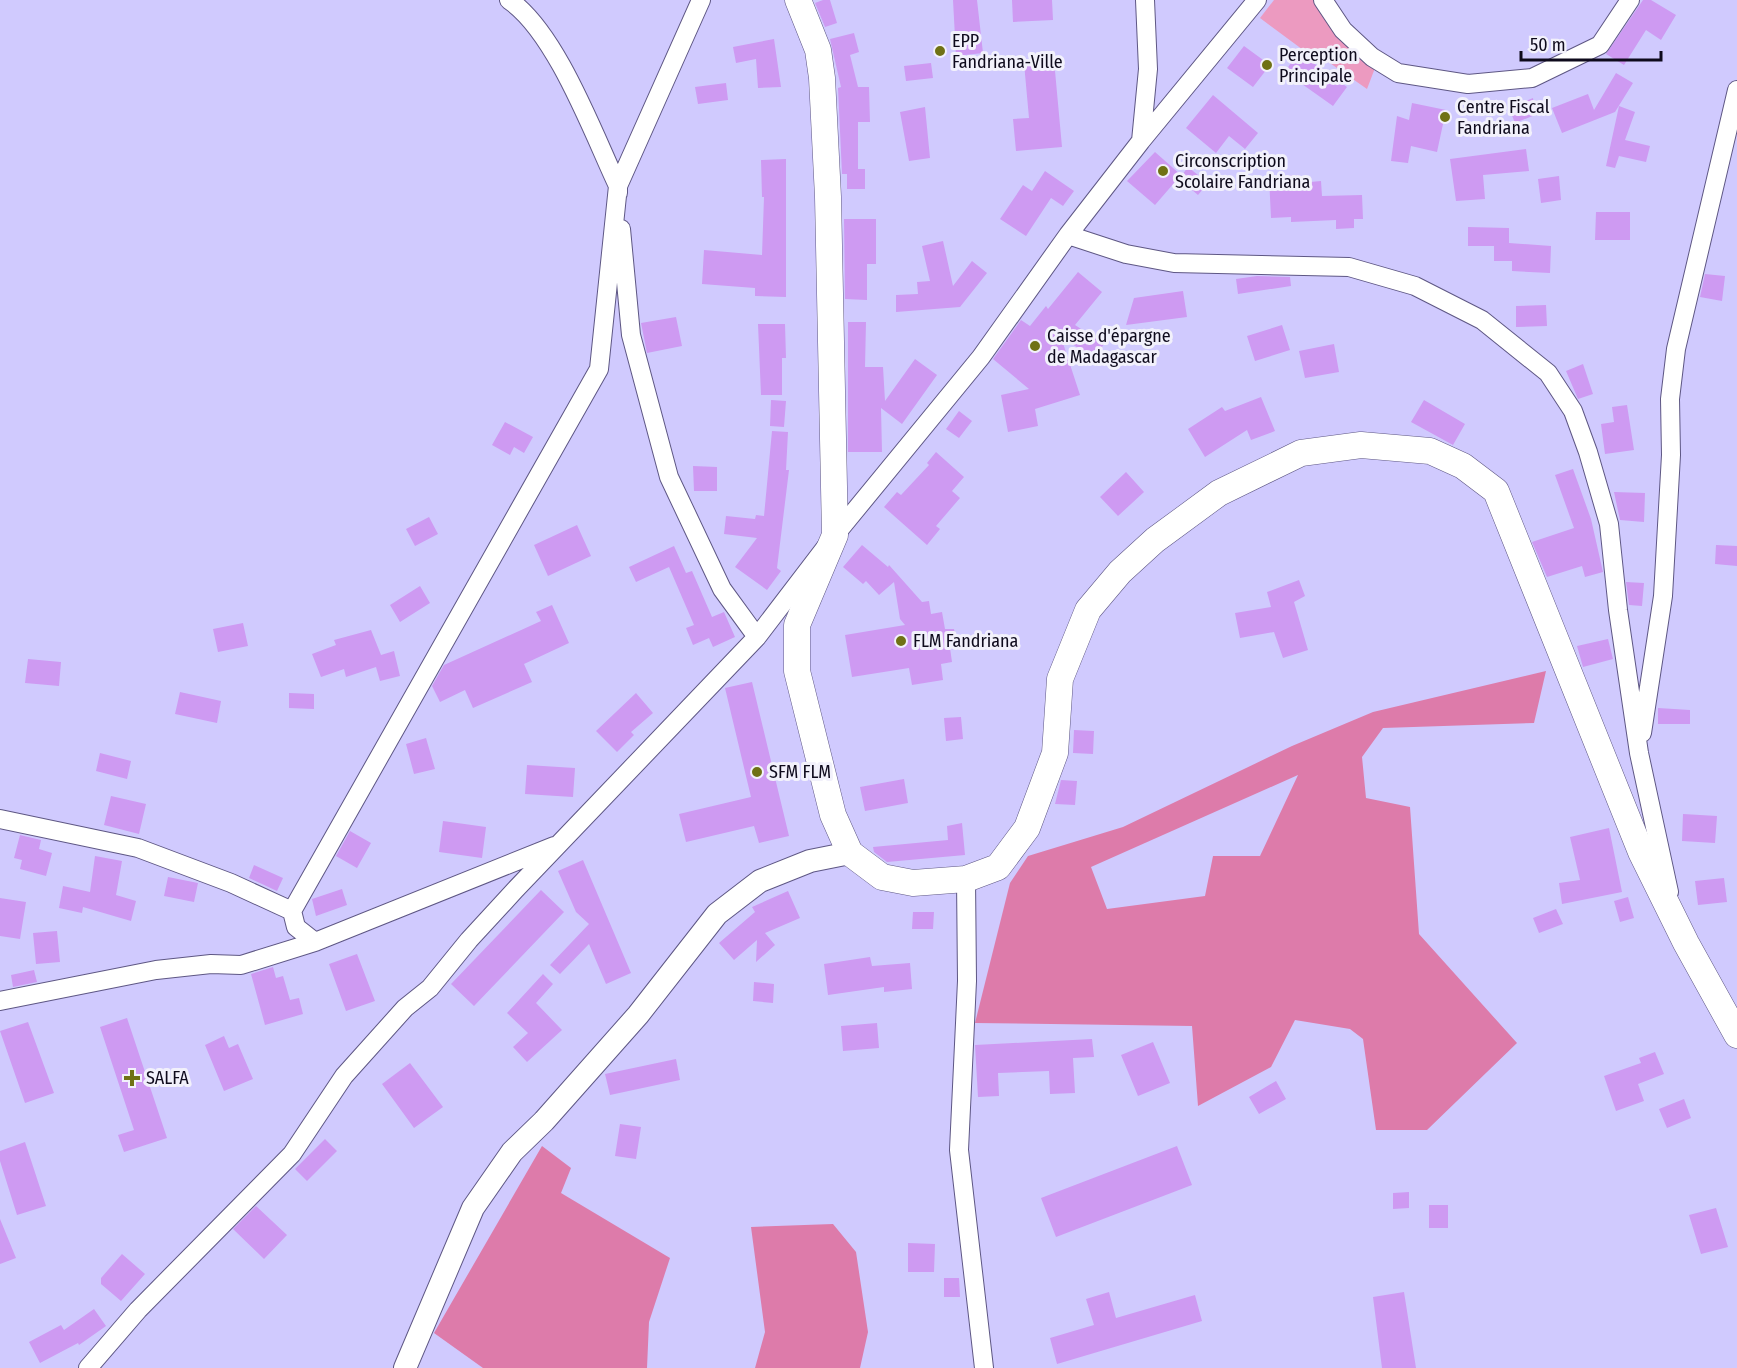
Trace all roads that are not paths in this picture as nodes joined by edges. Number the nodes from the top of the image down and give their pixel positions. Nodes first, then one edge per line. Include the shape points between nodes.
1 (509, 0) edge
2 (701, 0) edge
3 (798, 0) edge
4 (1145, 0) edge
5 (1257, 0) edge
6 (1323, 0) edge
7 (1630, 0) edge
8 (1737, 90) edge
9 (1141, 141) junction
10 (618, 186) junction
11 (1068, 235) junction
12 (835, 536) junction
13 (757, 637) junction
14 (1640, 753) junction
15 (0, 819) edge
16 (561, 843) junction
17 (850, 853) junction
18 (966, 879) junction
19 (292, 911) junction
20 (1674, 920) junction
21 (315, 942) junction
22 (0, 1001) edge
23 (1737, 1035) edge
24 (88, 1368) edge
25 (405, 1368) edge
26 (984, 1368) edge

1 - 10 street via 557,55
2 - 10 street
3 - 12 main road via 818,50 822,78
4 - 9 street via 1148,69
5 - 9 street
6 - 7 street via 1342,30 1372,57 1398,73 1468,84 1532,78 1600,45
8 - 14 street via 1676,349 1670,399 1663,596
9 - 11 street
10 - 13 street via 631,335 669,477 722,588
10 - 19 street via 599,369
11 - 12 street via 981,357
11 - 14 street via 1126,254 1174,263 1349,267 1415,286 1482,320 1548,373 1573,411 1609,524
12 - 13 street
12 - 17 main road via 797,625 797,671 833,815
13 - 16 street
14 - 20 street
15 - 19 street via 138,848
16 - 21 street
16 - 24 street via 344,1076 292,1154 138,1310
17 - 18 main road via 882,877 912,883
17 - 25 street via 810,861 760,881 717,915 639,1016 512,1152 473,1208
18 - 20 main road via 998,867 1026,828 1055,750 1060,679 1088,610 1120,572 1155,540 1219,493 1301,453 1361,445 1430,451 1463,466 1496,491 1641,852
18 - 26 street via 968,981 959,1150
19 - 21 street via 296,927
20 - 23 main road
21 - 22 street via 241,965 156,970

